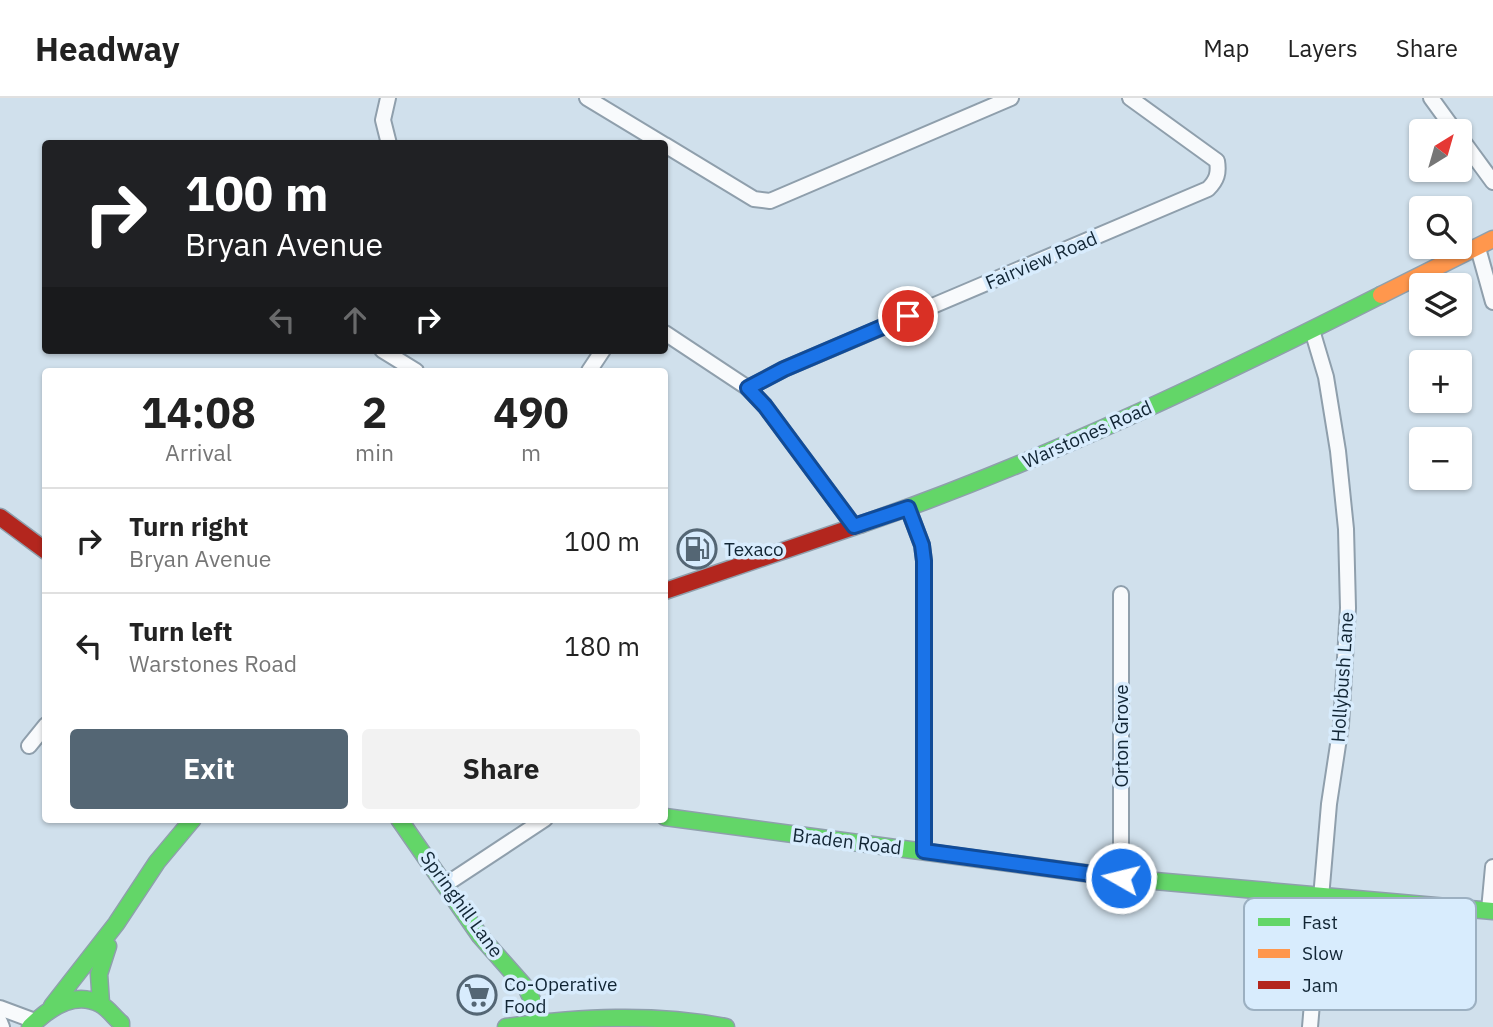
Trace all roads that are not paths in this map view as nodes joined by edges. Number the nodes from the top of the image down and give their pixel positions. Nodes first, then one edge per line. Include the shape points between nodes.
1 (388, 98) edge
2 (587, 98) edge
3 (1011, 98) edge
4 (1130, 98) edge
5 (1431, 98) edge
6 (1446, 119) edge
7 (388, 140) edge
8 (657, 140) edge
9 (668, 146) edge
10 (1472, 153) edge
11 (1493, 182) edge
12 (1493, 239) edge
13 (1478, 248) junction
14 (1493, 302) edge
15 (1312, 330) junction
16 (668, 335) edge
17 (388, 354) edge
18 (411, 368) edge
19 (748, 388) junction
20 (908, 508) junction
21 (0, 517) edge
22 (854, 526) junction
23 (42, 548) edge
24 (668, 590) edge
25 (1121, 594) dead end
26 (42, 730) edge
27 (29, 746) dead end
28 (668, 817) edge
29 (189, 823) edge
30 (402, 823) edge
31 (539, 823) edge
32 (924, 851) junction
33 (1493, 867) edge
34 (1121, 878) junction
35 (445, 885) junction
36 (1320, 895) junction
37 (1320, 898) edge
38 (1354, 898) edge
39 (1491, 910) edge
40 (116, 924) junction
41 (101, 1004) junction
42 (52, 1006) junction
43 (0, 1008) edge
44 (0, 1022) edge
45 (33, 1024) edge
46 (538, 1025) edge
47 (125, 1026) edge
48 (2, 1027) edge
49 (506, 1027) edge
50 (726, 1027) edge

1 - 7 street via 383,120
2 - 8 street
3 - 9 street via 769,201 754,199
4 - 19 street, Fairview Road via 1217,161 1215,182 1208,189
5 - 6 street
10 - 11 street
12 - 13 main road, Warstones Road
13 - 14 street
13 - 15 main road, Warstones Road
15 - 20 main road, Warstones Road via 1092,434
15 - 36 street, Hollybush Lane via 1326,377 1338,451 1348,608 1341,725
16 - 19 street
17 - 18 street
19 - 22 street
20 - 22 main road, Warstones Road
20 - 32 street via 924,561
21 - 23 main road
22 - 24 main road, Warstones Road
25 - 34 street, Orton Grove
26 - 27 street
28 - 32 main road, Braden Road
29 - 40 main road
30 - 35 main road, Springhill Lane
31 - 35 street
32 - 34 main road, Braden Road
33 - 39 street
34 - 36 main road, Braden Road
35 - 46 main road, Springhill Lane via 480,936 527,989
36 - 37 street, Hollybush Lane
36 - 38 main road, Braden Road
40 - 41 main road via 98,970
40 - 42 main road
41 - 42 main road via 84,999
41 - 47 main road
42 - 45 main road
43 - 45 street
44 - 48 street
46 - 49 main road
46 - 50 main road via 636,1016

